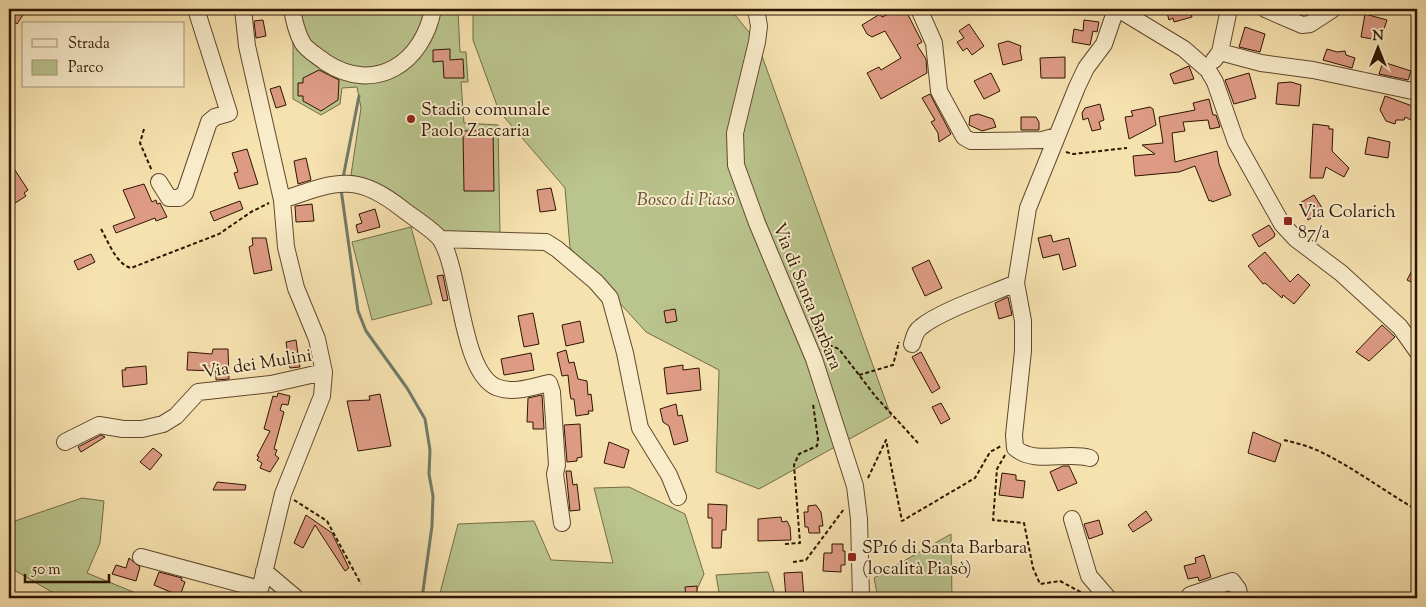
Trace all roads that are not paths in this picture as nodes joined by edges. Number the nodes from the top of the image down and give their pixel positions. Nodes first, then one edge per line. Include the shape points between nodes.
1 (196, 9) edge
2 (243, 9) edge
3 (292, 9) edge
4 (433, 9) edge
5 (757, 9) edge
6 (919, 9) edge
7 (1117, 9) edge
8 (1229, 9) edge
9 (1266, 9) edge
10 (1332, 9) edge
11 (1220, 52) junction
12 (1208, 70) junction
13 (1417, 92) edge
14 (1054, 143) junction
15 (159, 182) road end
16 (282, 200) junction
17 (440, 239) junction
18 (1016, 284) junction
19 (914, 338) road end
20 (1416, 345) edge
21 (324, 372) junction
22 (65, 442) dead end
23 (1090, 458) dead end
24 (678, 497) dead end
25 (1072, 518) dead end
26 (562, 523) dead end
27 (141, 556) dead end
28 (264, 571) junction
29 (259, 594) edge
30 (1190, 595) dead end
31 (296, 598) edge
32 (860, 598) edge
33 (1108, 598) edge
34 (1240, 598) edge

1 - 15 street via 229,113 209,122 185,193 180,198 168,198
2 - 16 street, Via dei Mulini via 247,46
3 - 4 street via 295,28 303,44 334,67 352,74 372,75 391,71 405,62 430,27
5 - 32 street, Via di Santa Barbara via 757,42 735,133 736,164 817,367 855,486
6 - 14 street via 934,43 939,91 964,137 971,141 1042,140
7 - 12 street via 1184,49
7 - 14 street via 1104,44 1086,68
8 - 11 street
9 - 10 street via 1302,25 1310,24
11 - 12 street
11 - 13 street via 1261,63 1313,70
12 - 20 street via 1236,142 1282,224 1296,239 1341,273
14 - 18 street via 1028,208
16 - 17 street via 354,182 395,203
16 - 21 street, Via dei Mulini via 286,247 296,288 317,339
17 - 24 street via 546,242 596,282 610,298 640,428
17 - 26 street via 456,282 474,360 484,375 496,386 514,390 549,383
18 - 19 street via 921,326
18 - 23 street via 1023,321 1023,351 1015,444 1022,454
21 - 22 street, Via dei Mulini via 271,384 198,392 176,416 163,424 124,430 99,425
21 - 28 street, Via dei Mulini via 322,396 283,494
25 - 33 street via 1089,576
27 - 29 street, Via dei Mulini
28 - 29 street, Via dei Mulini
28 - 31 street
30 - 34 street via 1232,581

